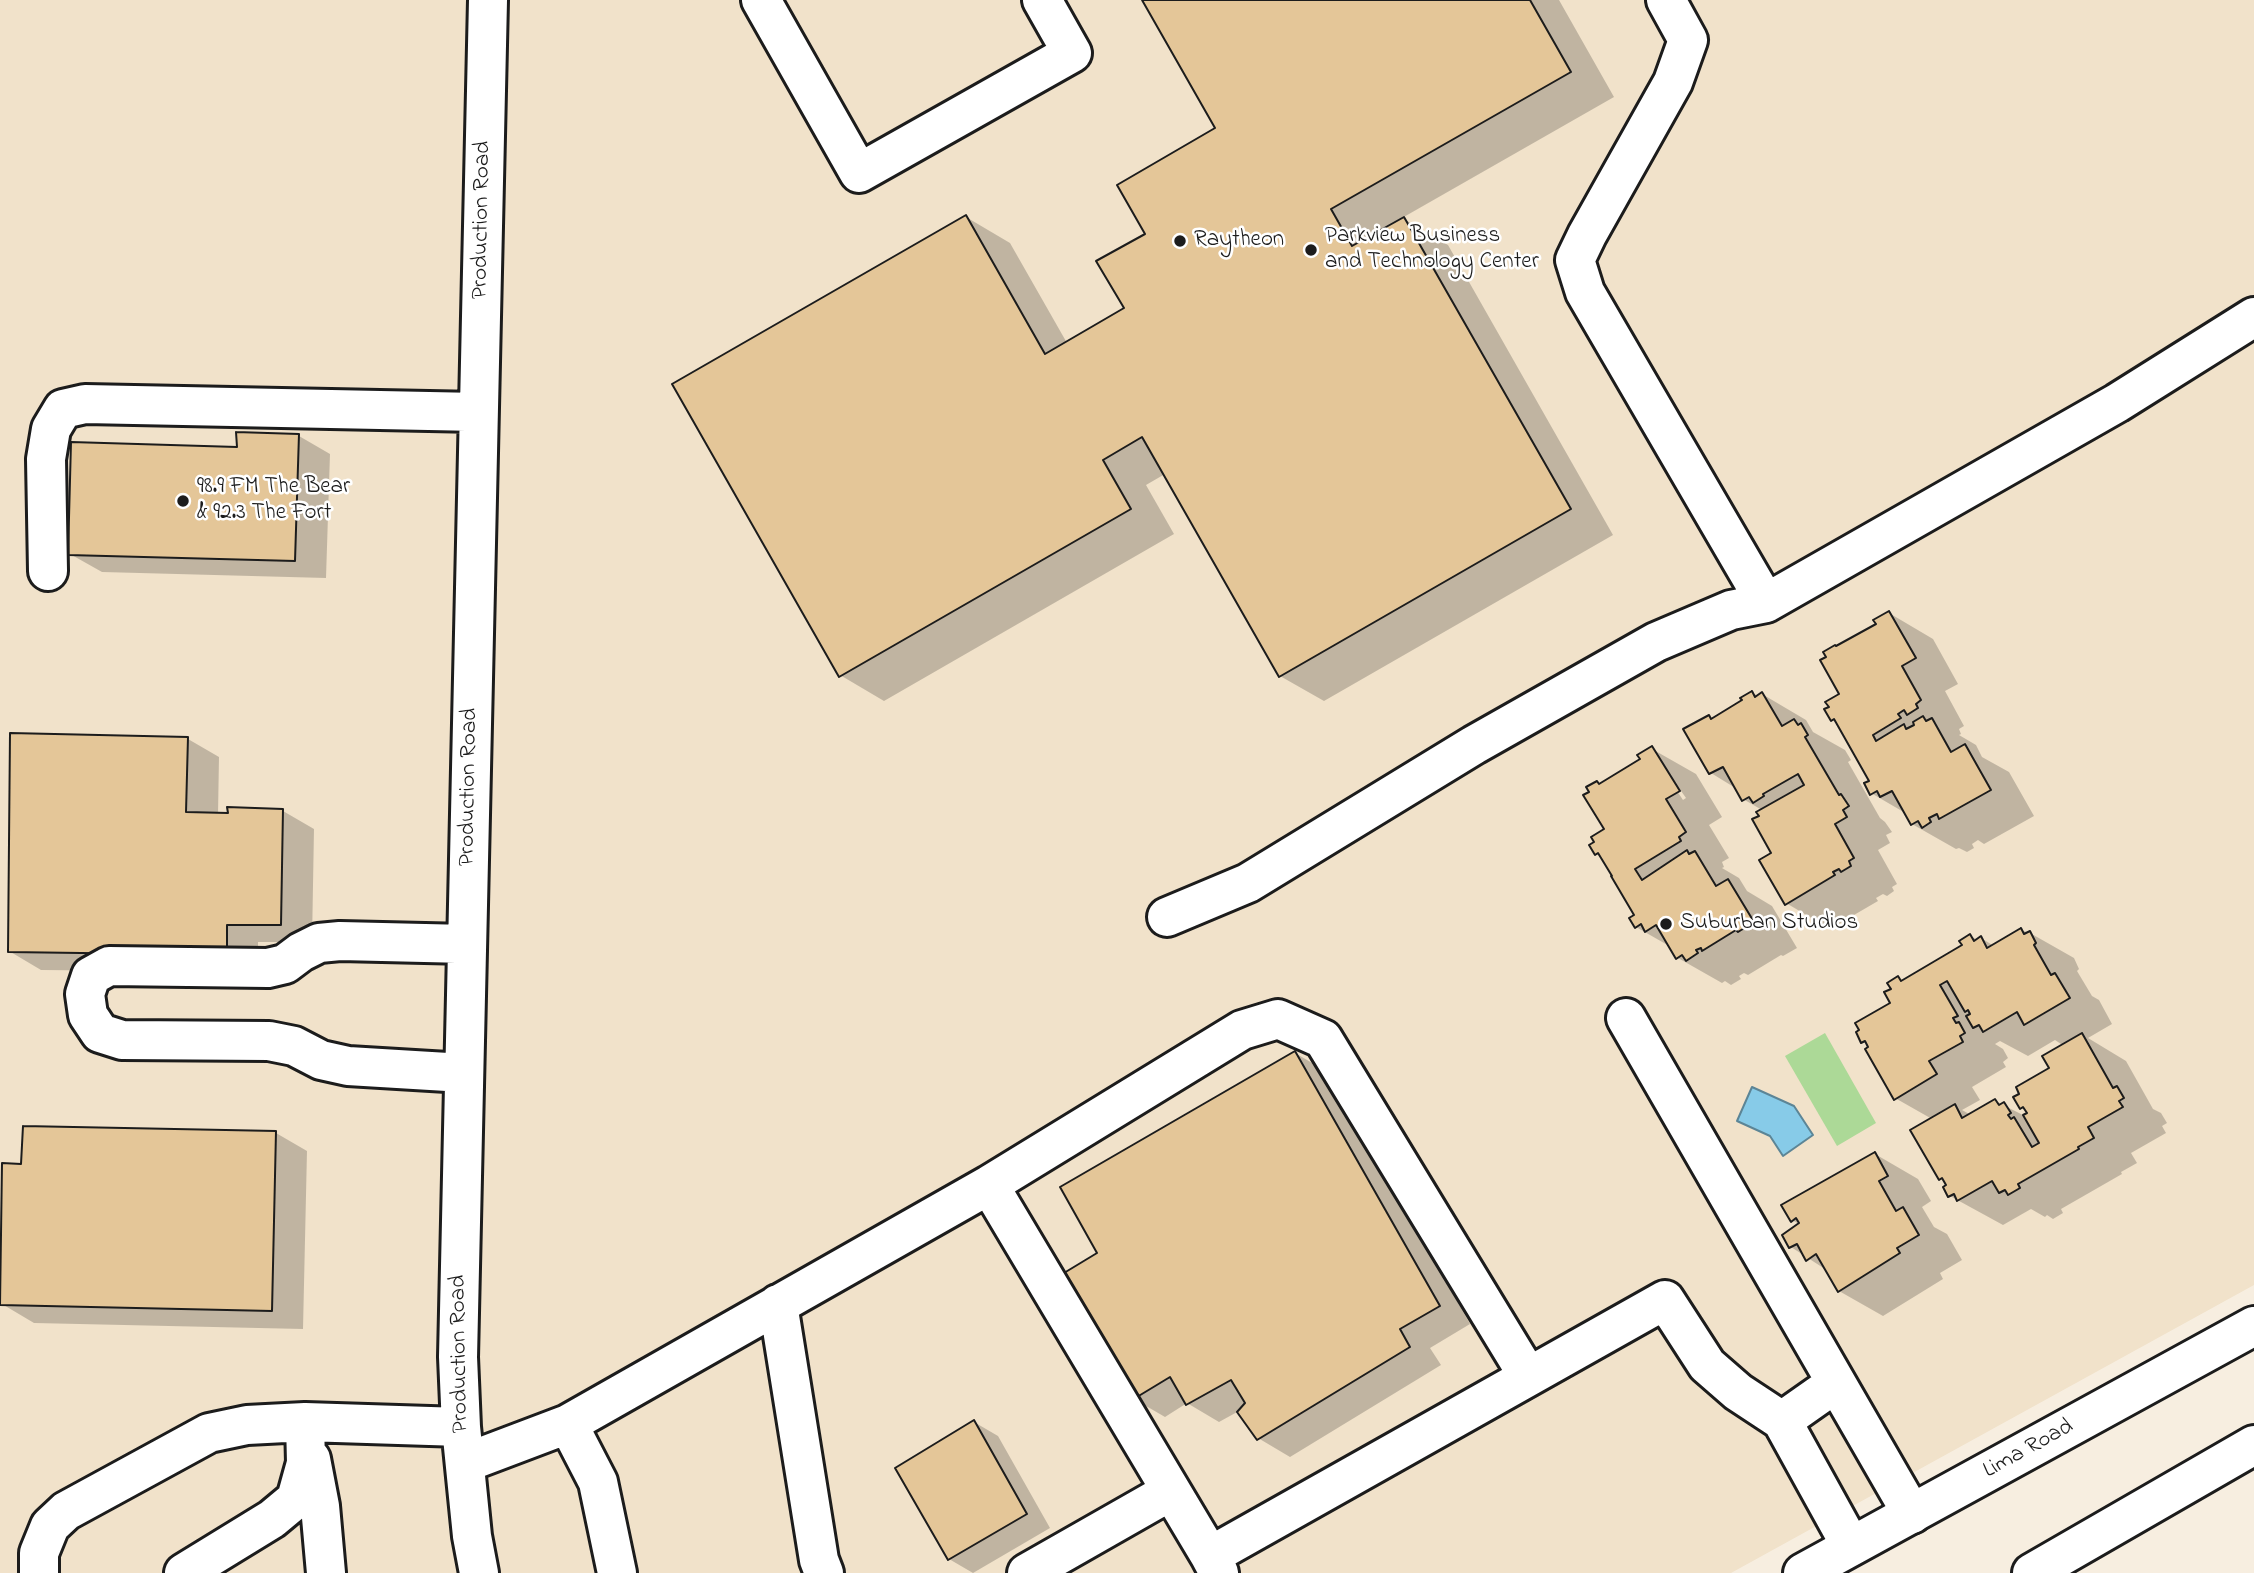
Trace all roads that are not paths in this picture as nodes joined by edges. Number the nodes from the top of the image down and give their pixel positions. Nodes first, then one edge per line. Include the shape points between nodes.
1 (488, 0) edge
2 (761, 0) edge
3 (1042, 0) edge
4 (1666, 0) edge
5 (2254, 317) edge
6 (478, 412) junction
7 (48, 571) dead end
8 (1766, 603) junction
9 (1167, 917) dead end
10 (467, 944) junction
11 (1626, 1018) dead end
12 (464, 1073) junction
13 (989, 1185) junction
14 (778, 1304) junction
15 (2254, 1326) edge
16 (1528, 1376) junction
17 (1836, 1383) junction
18 (1782, 1421) junction
19 (305, 1422) junction
20 (568, 1424) junction
21 (463, 1445) junction
22 (2254, 1446) edge
23 (1171, 1491) junction
24 (1912, 1514) junction
25 (1852, 1546) junction
26 (1214, 1564) edge
27 (39, 1573) edge
28 (184, 1573) edge
29 (326, 1573) edge
30 (479, 1573) edge
31 (617, 1573) edge
32 (824, 1573) edge
33 (1027, 1573) edge
34 (1803, 1573) edge
35 (2032, 1573) edge

1 - 6 main road, Production Road
2 - 3 main road via 859,173 1072,53
4 - 8 main road via 1688,40 1673,82 1575,260 1585,292
5 - 8 main road via 2117,404
6 - 7 main road via 85,404 64,409 51,429 46,459
6 - 10 main road, Production Road
8 - 9 main road via 1731,610 1656,642 1474,745 1248,883
10 - 12 main road, Production Road
10 - 12 main road via 319,943 285,964 268,968 109,966 91,976 85,994 88,1015 100,1033 122,1040 269,1041 348,1066
11 - 17 main road
12 - 21 main road, Production Road via 458,1357
13 - 14 main road
13 - 16 main road via 1242,1030 1278,1019 1323,1039
13 - 23 main road
14 - 20 main road
14 - 32 main road
15 - 24 main road, Lima Road
16 - 18 main road via 1665,1300 1707,1364 1738,1392
16 - 26 main road
17 - 18 main road
17 - 24 main road
18 - 25 main road
19 - 21 main road
19 - 27 main road via 247,1425 209,1433 66,1511 50,1525 39,1553
19 - 28 main road via 306,1464 296,1499
19 - 29 main road
20 - 21 main road
20 - 31 main road via 598,1482
21 - 30 main road, Production Road
22 - 35 main road
23 - 26 main road
23 - 33 main road
24 - 25 main road, Lima Road
25 - 34 main road, Lima Road

